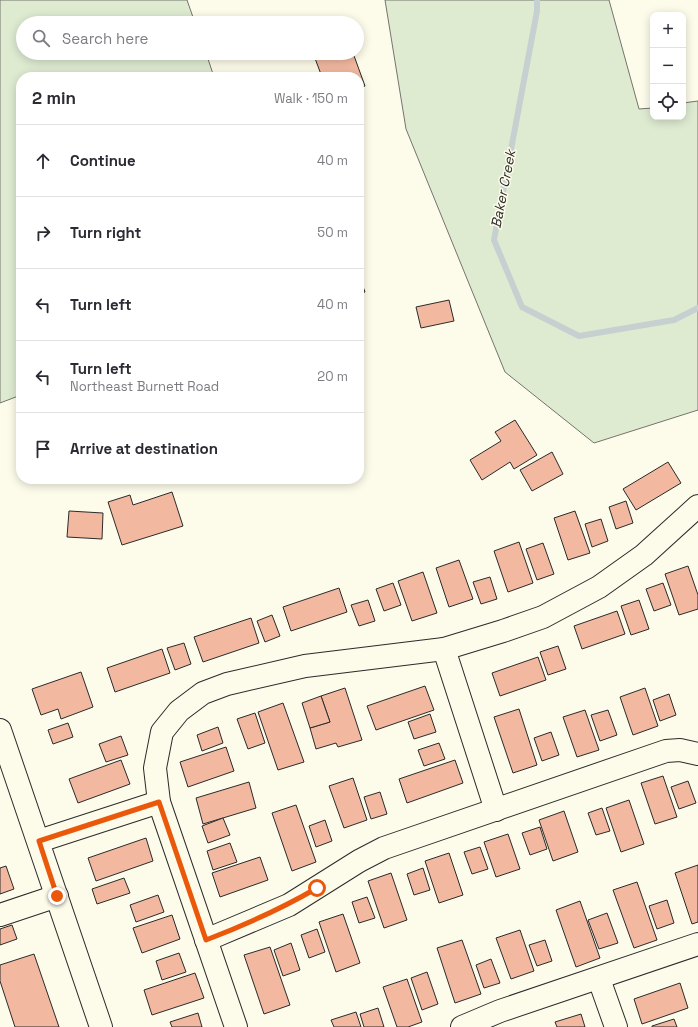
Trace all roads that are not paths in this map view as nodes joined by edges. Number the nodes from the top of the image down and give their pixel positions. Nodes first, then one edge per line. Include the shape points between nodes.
1 (698, 506) edge
2 (444, 649) junction
3 (0, 730) edge
4 (698, 754) edge
5 (159, 802) junction
6 (496, 810) junction
7 (39, 841) junction
8 (57, 896) junction
9 (0, 915) edge
10 (206, 940) junction
11 (698, 944) edge
12 (599, 979) junction
13 (101, 1027) edge
14 (236, 1027) edge
15 (462, 1027) edge
16 (616, 1027) edge

1 - 2 street via 644,555 600,587 543,617
2 - 5 street via 305,666 227,684 203,693 179,711 162,732 155,768
2 - 6 street
3 - 7 street
4 - 6 street via 680,750 666,751
5 - 7 street
5 - 10 street
6 - 10 street via 384,848 289,905
7 - 8 street
8 - 9 street
8 - 13 street
10 - 14 street
11 - 12 street
12 - 15 street via 500,1011
12 - 16 street

